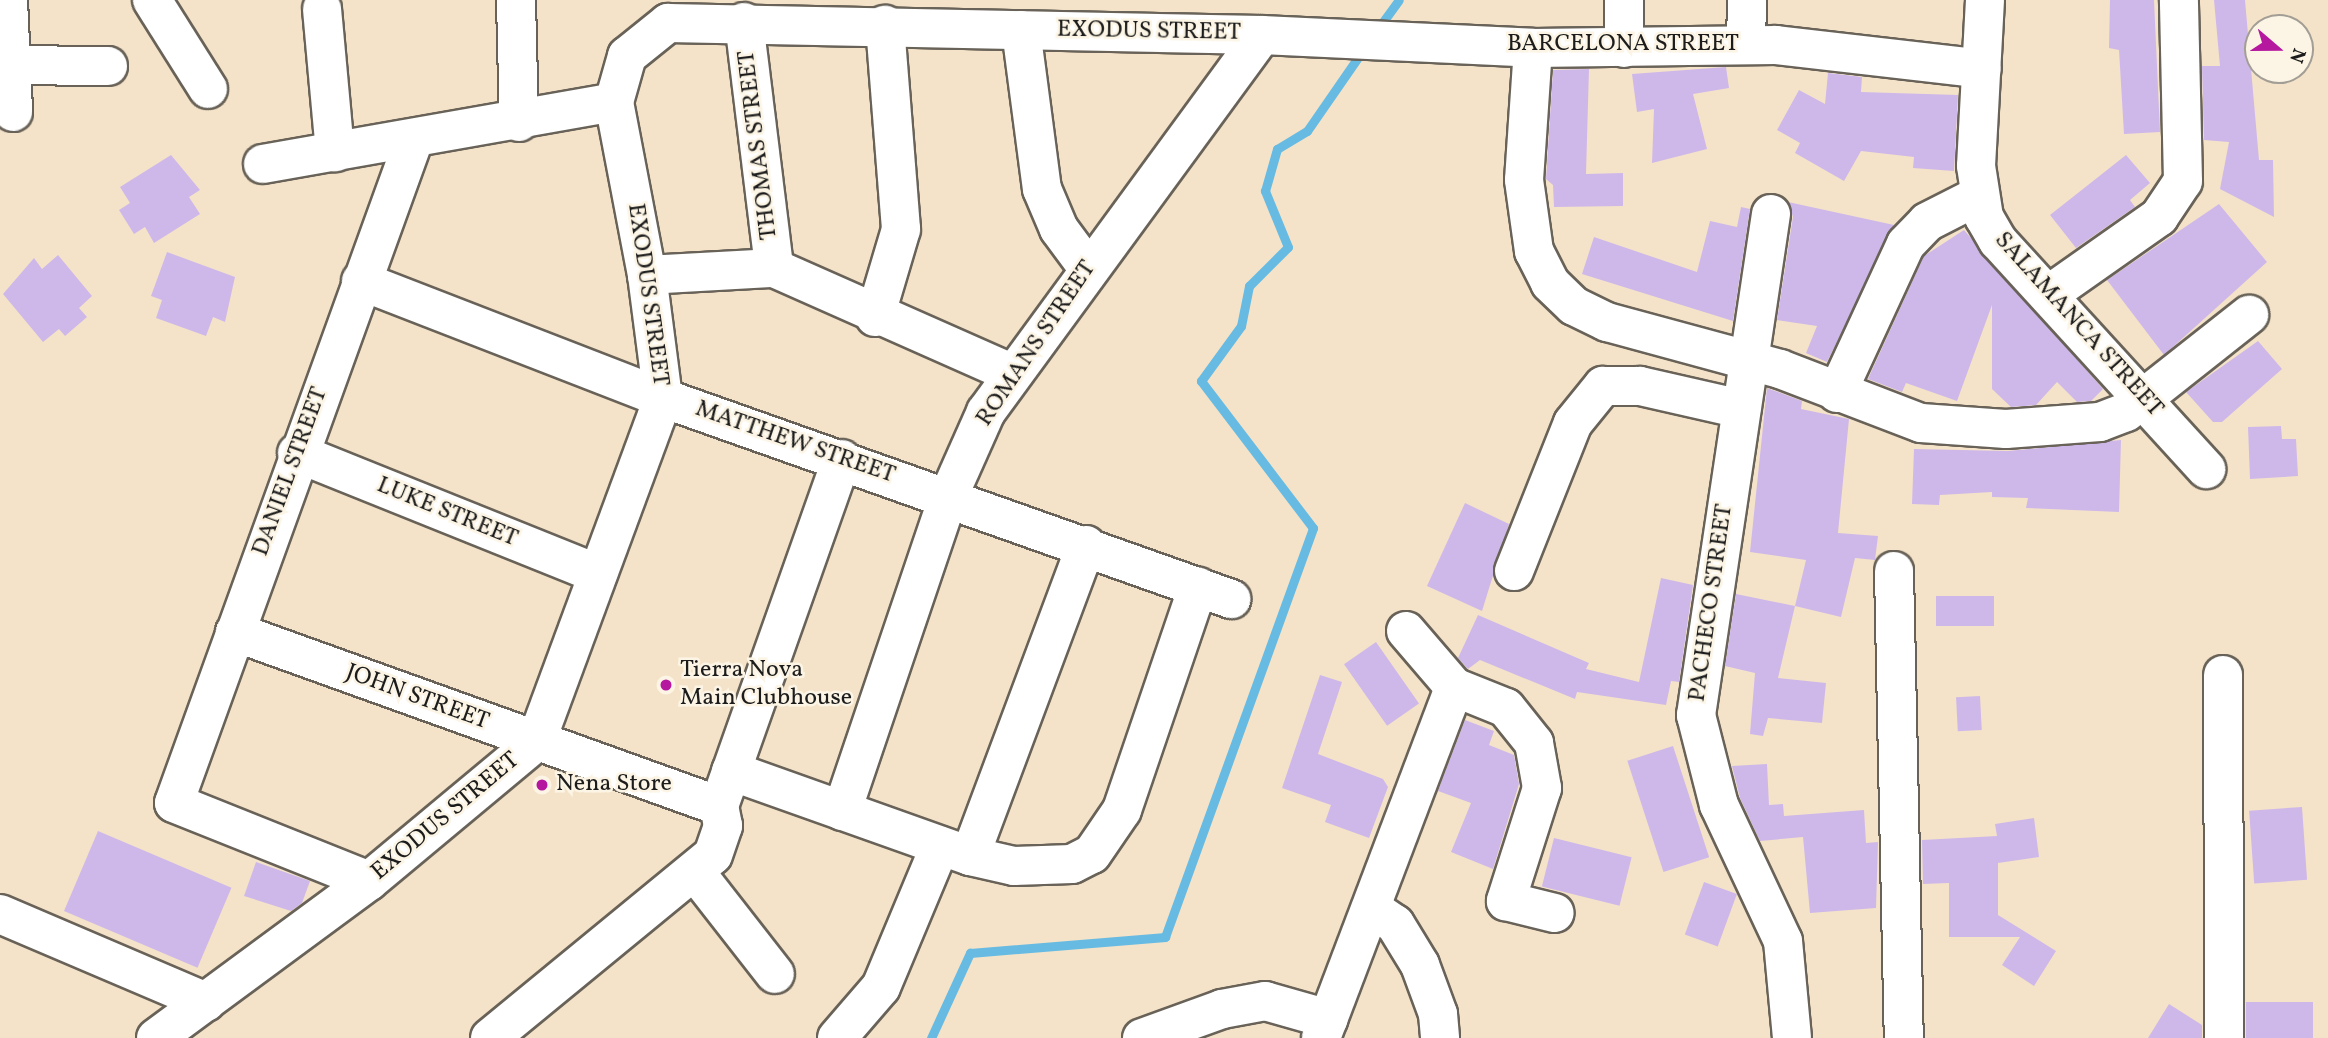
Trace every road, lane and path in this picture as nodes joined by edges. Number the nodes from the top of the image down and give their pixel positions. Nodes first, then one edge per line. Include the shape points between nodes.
1 (8, 0) edge
2 (152, 0) edge
3 (516, 0) edge
4 (1624, 0) edge
5 (1747, 0) edge
6 (1985, 0) edge
7 (2179, 0) edge
8 (322, 9) dead end
9 (744, 22) junction
10 (885, 25) junction
11 (1021, 30) junction
12 (1262, 35) junction
13 (1746, 44) junction
14 (1533, 48) junction
15 (1624, 48) junction
16 (9, 65) junction
17 (108, 66) dead end
18 (1982, 69) junction
19 (208, 89) dead end
20 (614, 102) junction
21 (13, 112) dead end
22 (519, 122) junction
23 (413, 142) junction
24 (335, 152) junction
25 (263, 164) dead end
26 (1978, 196) junction
27 (1770, 214) dead end
28 (1087, 267) junction
29 (774, 268) junction
30 (648, 275) junction
31 (361, 281) junction
32 (2048, 295) junction
33 (2249, 315) dead end
34 (875, 317) junction
35 (1749, 361) junction
36 (1011, 373) junction
37 (1837, 393) junction
38 (663, 398) junction
39 (2146, 399) junction
40 (1741, 409) junction
41 (297, 453) junction
42 (842, 459) junction
43 (2206, 469) dead end
44 (949, 495) junction
45 (1086, 545) junction
46 (1514, 571) dead end
47 (1894, 571) dead end
48 (598, 574) junction
49 (1406, 631) dead end
50 (234, 632) junction
51 (2223, 675) dead end
52 (1454, 687) junction
53 (536, 742) junction
54 (731, 771) junction
55 (719, 806) junction
56 (842, 811) junction
57 (955, 851) junction
58 (696, 873) junction
59 (369, 881) junction
60 (1371, 908) junction
61 (1555, 913) dead end
62 (0, 914) edge
63 (775, 974) dead end
64 (206, 1002) junction
65 (1324, 1028) edge
66 (156, 1038) edge
67 (490, 1038) edge
68 (837, 1038) edge
69 (1142, 1038) edge
70 (1440, 1038) edge
71 (1793, 1038) edge
72 (1904, 1038) edge
73 (2224, 1038) edge

1 - 16 street
2 - 19 street
3 - 22 street
4 - 15 street
5 - 13 street
6 - 18 street, SALAMANCA STREET
7 - 32 street via 2183,181 2159,217
8 - 24 street
9 - 10 street, EXODUS STREET
9 - 20 street, EXODUS STREET via 668,23 627,56
9 - 29 street, THOMAS STREET
10 - 11 street, EXODUS STREET
10 - 34 street via 901,229
11 - 12 street, EXODUS STREET
11 - 28 street via 1042,188 1059,229
12 - 14 street, BARCELONA STREET
12 - 28 street, ROMANS STREET
13 - 15 street, BARCELONA STREET
13 - 18 street, BARCELONA STREET
14 - 15 street, BARCELONA STREET
14 - 35 street via 1527,223 1550,283 1574,306 1607,322
16 - 17 street
16 - 21 street
18 - 26 street, SALAMANCA STREET
20 - 22 street
20 - 30 street, EXODUS STREET
22 - 23 street
23 - 24 street
23 - 31 street, DANIEL STREET
24 - 25 street
26 - 32 street, SALAMANCA STREET via 1998,241
26 - 37 street via 1927,222 1906,244
27 - 35 street, PACHECO STREET
28 - 36 street, ROMANS STREET
29 - 30 street
29 - 34 street
30 - 38 street, EXODUS STREET
31 - 38 street, MATTHEW STREET
31 - 41 street, DANIEL STREET
32 - 39 street, SALAMANCA STREET
33 - 39 street
34 - 36 street
35 - 37 street
35 - 40 street, PACHECO STREET
36 - 44 street, ROMANS STREET
37 - 39 street via 1921,423 2006,429 2100,422
38 - 42 street, MATTHEW STREET
38 - 48 street, EXODUS STREET
39 - 43 street, SALAMANCA STREET
40 - 46 street via 1640,386 1603,386 1573,423
40 - 71 street, PACHECO STREET via 1696,715 1719,805 1783,941
41 - 48 street, LUKE STREET
41 - 50 street, DANIEL STREET
42 - 44 street, MATTHEW STREET
42 - 54 street
44 - 45 street, MATTHEW STREET
44 - 56 street, ROMANS STREET
45 - 57 street
45 - 57 street, MATTHEW STREET via 1214,593 1109,834 1092,854 1048,868
47 - 72 street
48 - 53 street, EXODUS STREET
49 - 52 street
50 - 53 street, JOHN STREET
50 - 59 street, DANIEL STREET via 174,803
51 - 73 street
52 - 60 street
52 - 61 street via 1506,708 1534,743 1542,788 1506,901
53 - 55 street, JOHN STREET
53 - 59 street, EXODUS STREET
54 - 55 street
54 - 56 street
55 - 58 street via 720,842
56 - 57 street
57 - 68 street via 881,987
58 - 63 street
58 - 67 street
59 - 64 street, EXODUS STREET
60 - 65 street
60 - 70 street via 1395,924 1420,965 1438,1014
62 - 64 street
64 - 66 street, EXODUS STREET
65 - 69 street via 1265,1001 1222,1009

